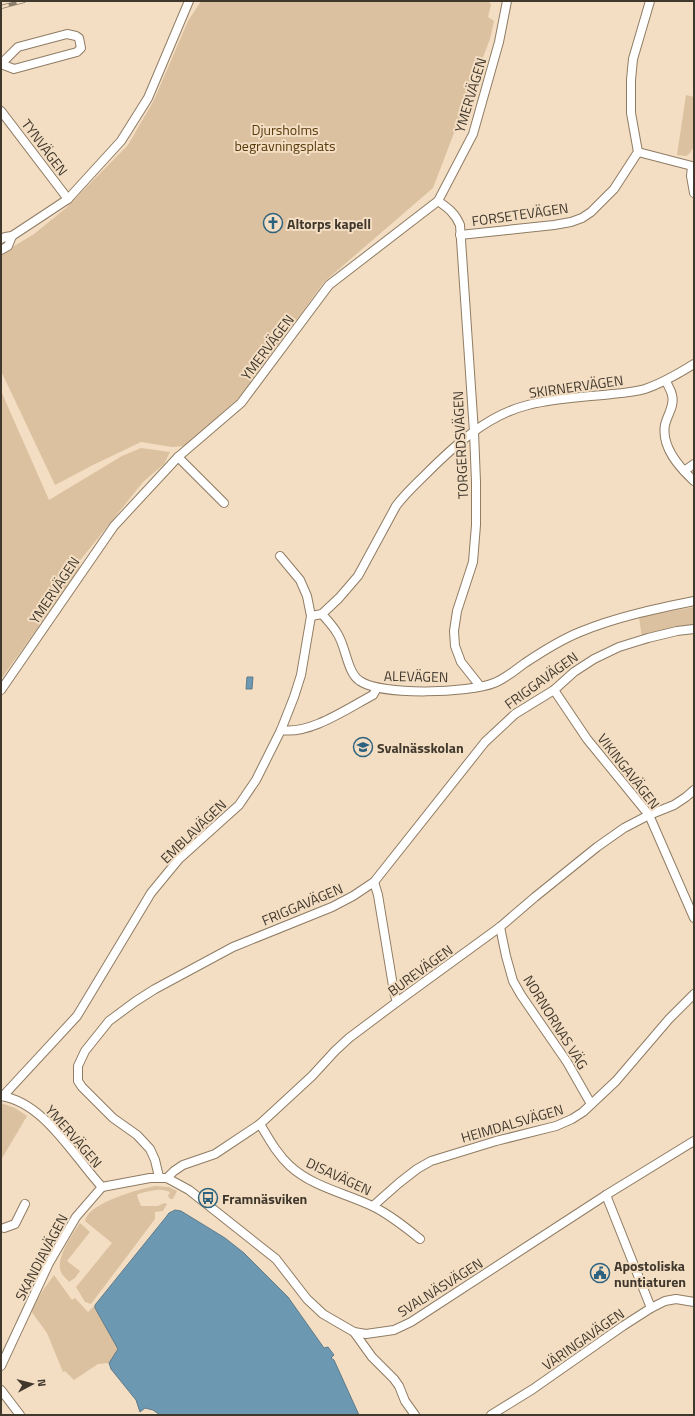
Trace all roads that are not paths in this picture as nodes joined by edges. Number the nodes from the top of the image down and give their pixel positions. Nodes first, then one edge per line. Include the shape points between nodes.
1 (188, 1) edge
2 (507, 1) edge
3 (650, 1) edge
4 (1, 64) edge
5 (1, 111) edge
6 (638, 152) junction
7 (693, 162) edge
8 (694, 193) edge
9 (68, 199) junction
10 (438, 201) junction
11 (460, 235) junction
12 (12, 236) junction
13 (1, 239) edge
14 (1, 250) edge
15 (694, 364) edge
16 (666, 381) junction
17 (474, 432) junction
18 (178, 457) junction
19 (694, 464) edge
20 (684, 471) junction
21 (694, 481) edge
22 (224, 503) dead end
23 (280, 556) dead end
24 (694, 601) edge
25 (322, 614) junction
26 (311, 616) junction
27 (694, 629) edge
28 (480, 686) junction
29 (377, 688) junction
30 (1, 690) edge
31 (554, 690) junction
32 (281, 730) junction
33 (694, 790) edge
34 (649, 815) junction
35 (374, 882) junction
36 (694, 918) edge
37 (500, 928) junction
38 (694, 994) edge
39 (397, 1002) junction
40 (2, 1096) edge
41 (591, 1104) junction
42 (260, 1124) junction
43 (694, 1141) edge
44 (163, 1178) junction
45 (102, 1187) junction
46 (606, 1195) junction
47 (25, 1204) dead end
48 (372, 1206) junction
49 (4, 1228) dead end
50 (420, 1239) dead end
51 (694, 1302) edge
52 (651, 1308) junction
53 (354, 1332) junction
54 (1, 1366) edge
55 (1, 1390) edge
56 (20, 1415) edge
57 (415, 1415) edge
58 (491, 1415) edge

1 - 9 street via 148,98 121,141
2 - 10 street, YMERVÄGEN via 499,42 473,134
3 - 6 street via 633,59 631,80 631,113
4 - 4 street via 14,69 73,54 79,51 81,43 76,36 67,34 18,47
5 - 9 street, TYNVÄGEN
6 - 7 street
6 - 11 street, FORSETEVÄGEN via 614,189 582,218 554,225
7 - 8 street via 691,176
9 - 12 street
10 - 11 street, TORGERDSVÄGEN via 457,217
10 - 18 street, YMERVÄGEN via 329,286 241,403
11 - 17 street, TORGERDSVÄGEN
12 - 13 street
12 - 14 street via 8,246
15 - 16 street, SKIRNERVÄGEN
16 - 17 street, SKIRNERVÄGEN via 644,389 527,405 504,413
16 - 20 street via 673,401 664,434 667,446
17 - 25 street, SKIRNERVÄGEN via 445,455 402,497 358,576
17 - 28 street, TORGERDSVÄGEN via 476,525 473,562 457,611 454,631 455,646 461,662
18 - 22 street
18 - 30 street, YMERVÄGEN via 114,526
19 - 20 street
20 - 21 street
23 - 26 street, EMBLAVÄGEN via 300,580 307,596
24 - 28 street, ALEVÄGEN via 627,616 580,632 553,644 494,683
25 - 26 street
25 - 29 street, ALEVÄGEN via 338,633 353,675 359,681
26 - 32 street, EMBLAVÄGEN via 301,675
27 - 31 street, FRIGGAVÄGEN via 677,631 619,647 574,672
28 - 29 street, ALEVÄGEN via 441,692
29 - 32 street via 373,694 321,722 300,730
31 - 34 street, VIKINGAVÄGEN via 587,739
31 - 35 street, FRIGGAVÄGEN via 515,714 485,742
32 - 40 street, EMBLAVÄGEN via 256,780 239,805 179,859 151,893 77,1016
33 - 34 street, BUREVÄGEN via 674,805
34 - 36 street, VIKINGAVÄGEN
34 - 37 street, BUREVÄGEN via 624,828 597,847
35 - 39 street
35 - 44 street, FRIGGAVÄGEN via 332,907 232,947 155,989 110,1021 85,1051 78,1066 78,1081 113,1118 137,1135 150,1149
37 - 39 street, BUREVÄGEN
37 - 41 street, NORNORNAS VÄG via 513,981 567,1062
38 - 41 street, HEIMDALSVÄGEN via 616,1081
39 - 42 street, BUREVÄGEN via 334,1051 312,1076
40 - 45 street, YMERVÄGEN via 25,1104 35,1111
41 - 48 street, HEIMDALSVÄGEN via 572,1119 556,1126 431,1161 417,1169
42 - 44 street, BUREVÄGEN via 215,1154 183,1165
42 - 48 street, DISAVÄGEN via 278,1154 291,1167 331,1190
43 - 46 street, SVALNÄSVÄGEN
44 - 45 street
44 - 53 street, SVALNÄSVÄGEN via 189,1190 255,1242 276,1259 307,1299 323,1314
45 - 54 street, SKANDIAVÄGEN via 76,1217 49,1263
46 - 52 street
46 - 53 street, SVALNÄSVÄGEN via 410,1322 394,1330 378,1333
47 - 49 street via 14,1224
48 - 50 street, DISAVÄGEN
51 - 52 street, VÄRINGAVÄGEN via 676,1299
52 - 58 street, VÄRINGAVÄGEN
53 - 57 street via 372,1357 394,1379
55 - 56 street

